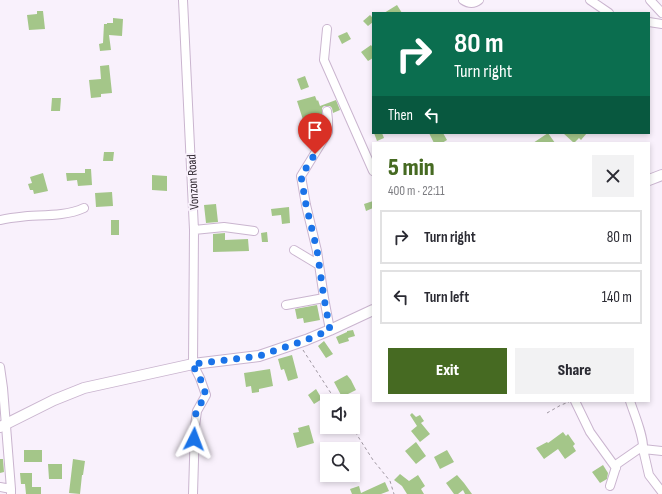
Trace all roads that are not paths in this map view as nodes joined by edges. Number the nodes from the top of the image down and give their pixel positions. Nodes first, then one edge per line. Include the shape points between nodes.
1 (183, 0) edge
2 (463, 0) edge
3 (479, 0) edge
4 (590, 0) edge
5 (650, 0) edge
6 (608, 12) edge
7 (662, 13) edge
8 (650, 22) edge
9 (662, 24) edge
10 (327, 29) dead end
11 (327, 111) dead end
12 (372, 169) edge
13 (662, 175) edge
14 (650, 180) edge
15 (84, 208) dead end
16 (0, 220) edge
17 (194, 230) junction
18 (254, 231) dead end
19 (294, 250) dead end
20 (319, 265) junction
21 (324, 298) junction
22 (286, 305) dead end
23 (372, 310) edge
24 (330, 330) junction
25 (192, 364) junction
26 (0, 367) edge
27 (1, 388) edge
28 (575, 402) edge
29 (630, 402) edge
30 (3, 426) edge
31 (643, 448) junction
32 (662, 451) edge
33 (616, 468) junction
34 (610, 486) dead end
35 (0, 487) edge
36 (11, 492) edge
37 (662, 492) edge
38 (193, 494) edge

1 - 17 street, Vonzon Road
2 - 3 street via 475,3
4 - 6 street
5 - 7 street
8 - 9 street
10 - 12 street via 324,60
11 - 20 street via 328,132 301,176
13 - 14 main road
15 - 16 street via 61,215
17 - 18 street via 224,227
17 - 25 street, Vonzon Road
19 - 20 street
20 - 21 street
21 - 22 street
21 - 24 street
23 - 24 main road
24 - 25 main road via 259,356
25 - 30 main road via 84,388
25 - 38 street via 206,395 196,411
26 - 27 street
27 - 30 street
28 - 33 street via 590,432
29 - 31 street
30 - 36 street
31 - 32 street
31 - 33 street via 617,464
31 - 37 street via 649,475
33 - 34 street
35 - 36 street

